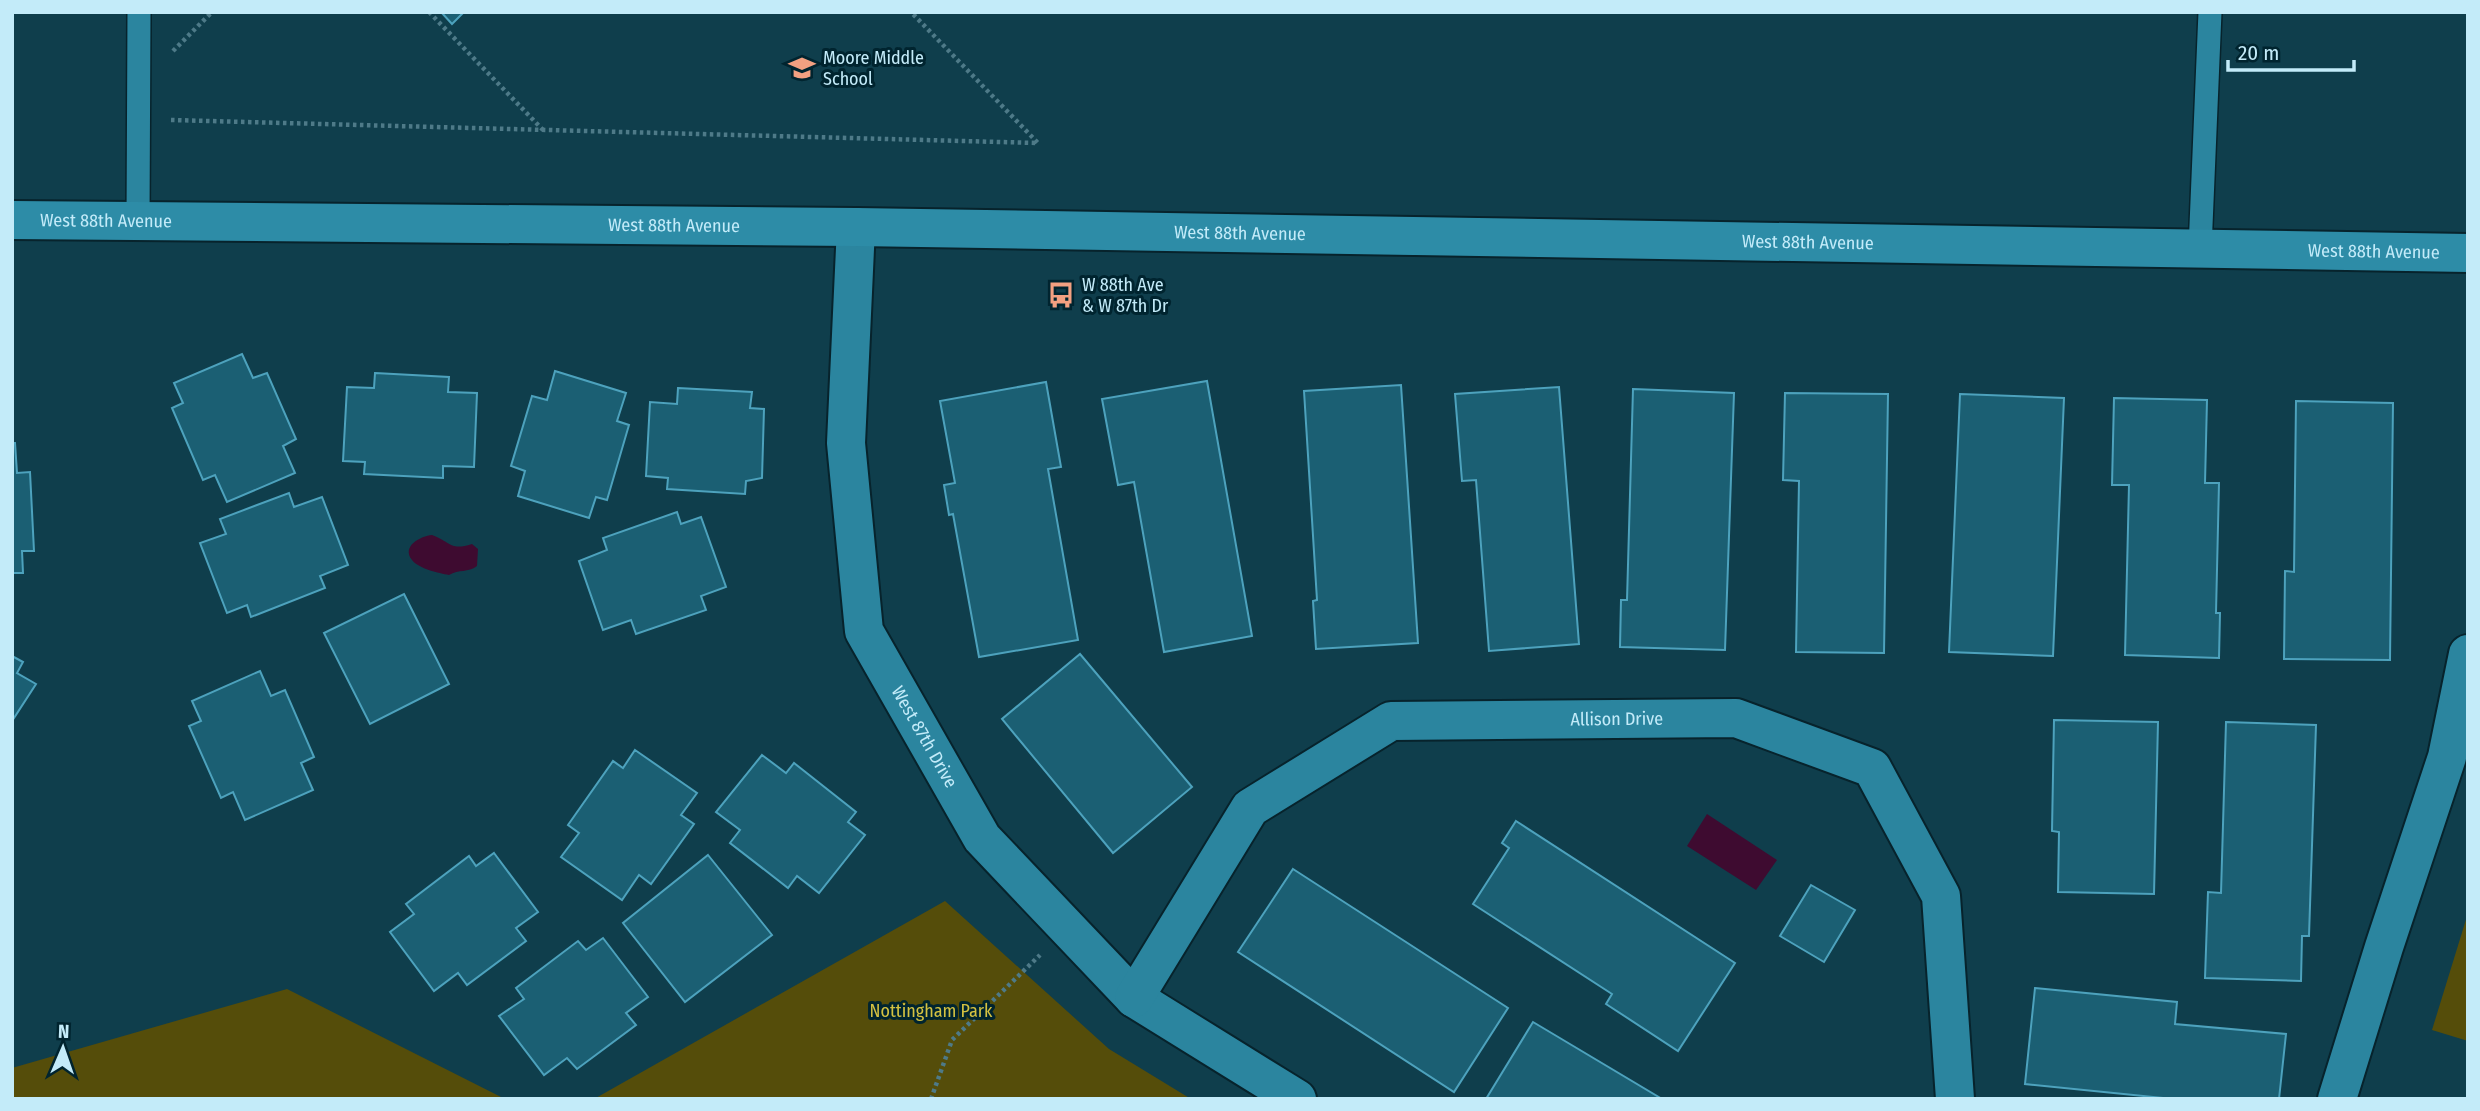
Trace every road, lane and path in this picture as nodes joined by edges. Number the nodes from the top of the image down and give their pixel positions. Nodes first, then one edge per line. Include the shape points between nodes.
1 (139, 12) edge
2 (212, 12) edge
3 (429, 12) edge
4 (911, 12) edge
5 (2210, 12) edge
6 (169, 44) dead end
7 (170, 107) dead end
8 (543, 130) junction
9 (12, 220) edge
10 (138, 222) junction
11 (856, 227) junction
12 (2200, 249) junction
13 (2468, 253) edge
14 (2468, 654) edge
15 (2458, 760) edge
16 (1067, 929) junction
17 (1134, 998) junction
18 (931, 1099) edge
19 (1297, 1099) edge
20 (1955, 1099) edge
21 (2337, 1099) edge

1 - 10 lane
2 - 6 path via 168,55
3 - 8 path
4 - 8 path via 1038,143
5 - 12 lane
7 - 8 path via 170,120
9 - 10 main road, West 88th Avenue
10 - 11 main road, West 88th Avenue
11 - 12 main road, West 88th Avenue
11 - 16 street, West 87th Drive via 846,443 864,631 982,838
12 - 13 main road, West 88th Avenue
14 - 15 street
15 - 21 street via 2384,947
16 - 17 street, West 87th Drive
16 - 18 path via 952,1040
17 - 19 street, West 87th Drive
17 - 20 street, Allison Drive via 1250,808 1391,722 1736,718 1872,768 1941,896

